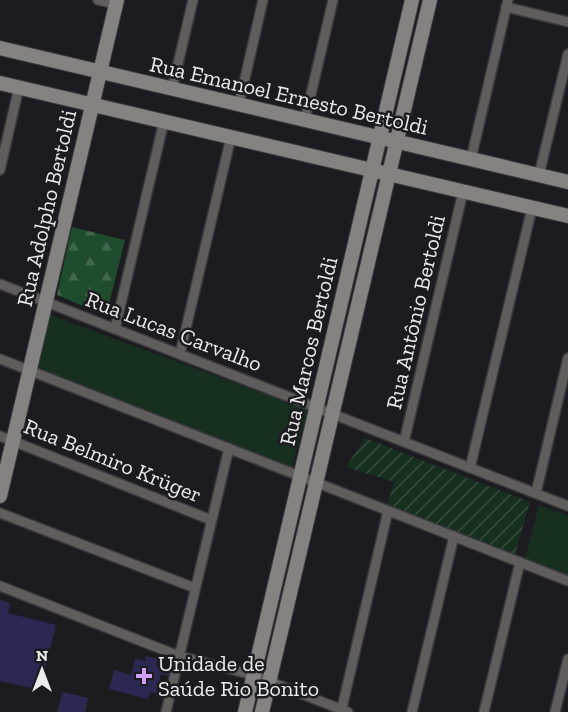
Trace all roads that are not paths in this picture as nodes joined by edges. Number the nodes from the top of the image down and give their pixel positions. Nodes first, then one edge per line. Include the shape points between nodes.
1 (99, 0) edge
2 (193, 0) edge
3 (263, 0) edge
4 (333, 0) edge
5 (412, 0) edge
6 (430, 0) edge
7 (116, 2) edge
8 (507, 3) edge
9 (568, 22) edge
10 (0, 48) edge
11 (568, 54) edge
12 (100, 72) junction
13 (0, 83) edge
14 (19, 87) junction
15 (172, 89) junction
16 (92, 104) junction
17 (239, 104) junction
18 (305, 120) junction
19 (164, 122) junction
20 (231, 137) junction
21 (380, 138) junction
22 (396, 141) junction
23 (471, 159) junction
24 (0, 170) edge
25 (372, 170) junction
26 (389, 174) junction
27 (539, 175) junction
28 (568, 182) edge
29 (463, 192) junction
30 (532, 208) junction
31 (568, 216) edge
32 (0, 284) edge
33 (46, 302) junction
34 (115, 329) junction
35 (180, 354) junction
36 (568, 358) edge
37 (0, 359) edge
38 (30, 370) junction
39 (316, 408) junction
40 (333, 414) junction
41 (6, 438) edge
42 (404, 442) junction
43 (229, 448) junction
44 (470, 468) junction
45 (300, 476) junction
46 (317, 483) junction
47 (536, 493) junction
48 (0, 496) edge
49 (568, 506) edge
50 (388, 511) junction
51 (0, 513) edge
52 (211, 520) junction
53 (454, 536) junction
54 (520, 562) junction
55 (568, 581) edge
56 (0, 586) edge
57 (195, 588) junction
58 (179, 656) junction
59 (568, 659) edge
60 (253, 675) junction
61 (270, 681) junction
62 (344, 711) edge
63 (166, 712) edge
64 (245, 712) edge
65 (262, 712) edge
66 (412, 712) edge
67 (484, 712) edge
68 (555, 712) edge

1 - 7 street
2 - 15 street
3 - 17 street
4 - 18 street
5 - 21 street, Rua Marcos Bertoldi
6 - 22 street, Rua Marcos Bertoldi
7 - 12 street, Rua Adolpho Bertoldi
8 - 9 street
8 - 23 street
10 - 12 street, Rua Emanoel Ernesto Bertoldi
11 - 27 street
12 - 15 street, Rua Emanoel Ernesto Bertoldi
12 - 16 street, Rua Adolpho Bertoldi
13 - 14 street
14 - 16 street
14 - 24 street
15 - 17 street, Rua Emanoel Ernesto Bertoldi
16 - 19 street
16 - 33 street, Rua Adolpho Bertoldi
17 - 18 street, Rua Emanoel Ernesto Bertoldi
18 - 21 street, Rua Emanoel Ernesto Bertoldi
19 - 20 street
19 - 34 street
20 - 25 street
20 - 35 street
21 - 22 street, Rua Emanoel Ernesto Bertoldi
21 - 25 street, Rua Marcos Bertoldi
22 - 23 street, Rua Emanoel Ernesto Bertoldi
22 - 26 street, Rua Marcos Bertoldi
23 - 27 street, Rua Emanoel Ernesto Bertoldi
25 - 26 street
25 - 39 street, Rua Marcos Bertoldi
26 - 29 street
26 - 40 street, Rua Marcos Bertoldi
27 - 28 street, Rua Emanoel Ernesto Bertoldi
29 - 30 street
29 - 42 street, Rua Antônio Bertoldi
30 - 31 street
30 - 44 street
32 - 33 street, Rua Lucas Carvalho
33 - 34 street, Rua Lucas Carvalho
33 - 38 street, Rua Adolpho Bertoldi
34 - 35 street, Rua Lucas Carvalho
35 - 39 street, Rua Lucas Carvalho
36 - 47 street
37 - 38 street
38 - 41 street, Rua Adolpho Bertoldi
38 - 43 street
39 - 40 street, Rua Lucas Carvalho
39 - 45 street, Rua Marcos Bertoldi
40 - 42 street, Rua Lucas Carvalho
40 - 46 street, Rua Marcos Bertoldi
41 - 48 street, Rua Adolpho Bertoldi
41 - 52 street, Rua Belmiro Krüger
42 - 44 street, Rua Lucas Carvalho
43 - 45 street
43 - 52 street
44 - 47 street, Rua Lucas Carvalho
45 - 46 street
45 - 60 street, Rua Marcos Bertoldi
46 - 50 street
46 - 61 street, Rua Marcos Bertoldi
47 - 49 street, Rua Lucas Carvalho
50 - 53 street
50 - 62 street
51 - 57 street
52 - 57 street
53 - 54 street
53 - 66 street
54 - 55 street
54 - 67 street
56 - 58 street
57 - 58 street
58 - 60 street
58 - 63 street
59 - 68 street
60 - 61 street
60 - 64 street, Rua Marcos Bertoldi
61 - 62 street
61 - 65 street, Rua Marcos Bertoldi

